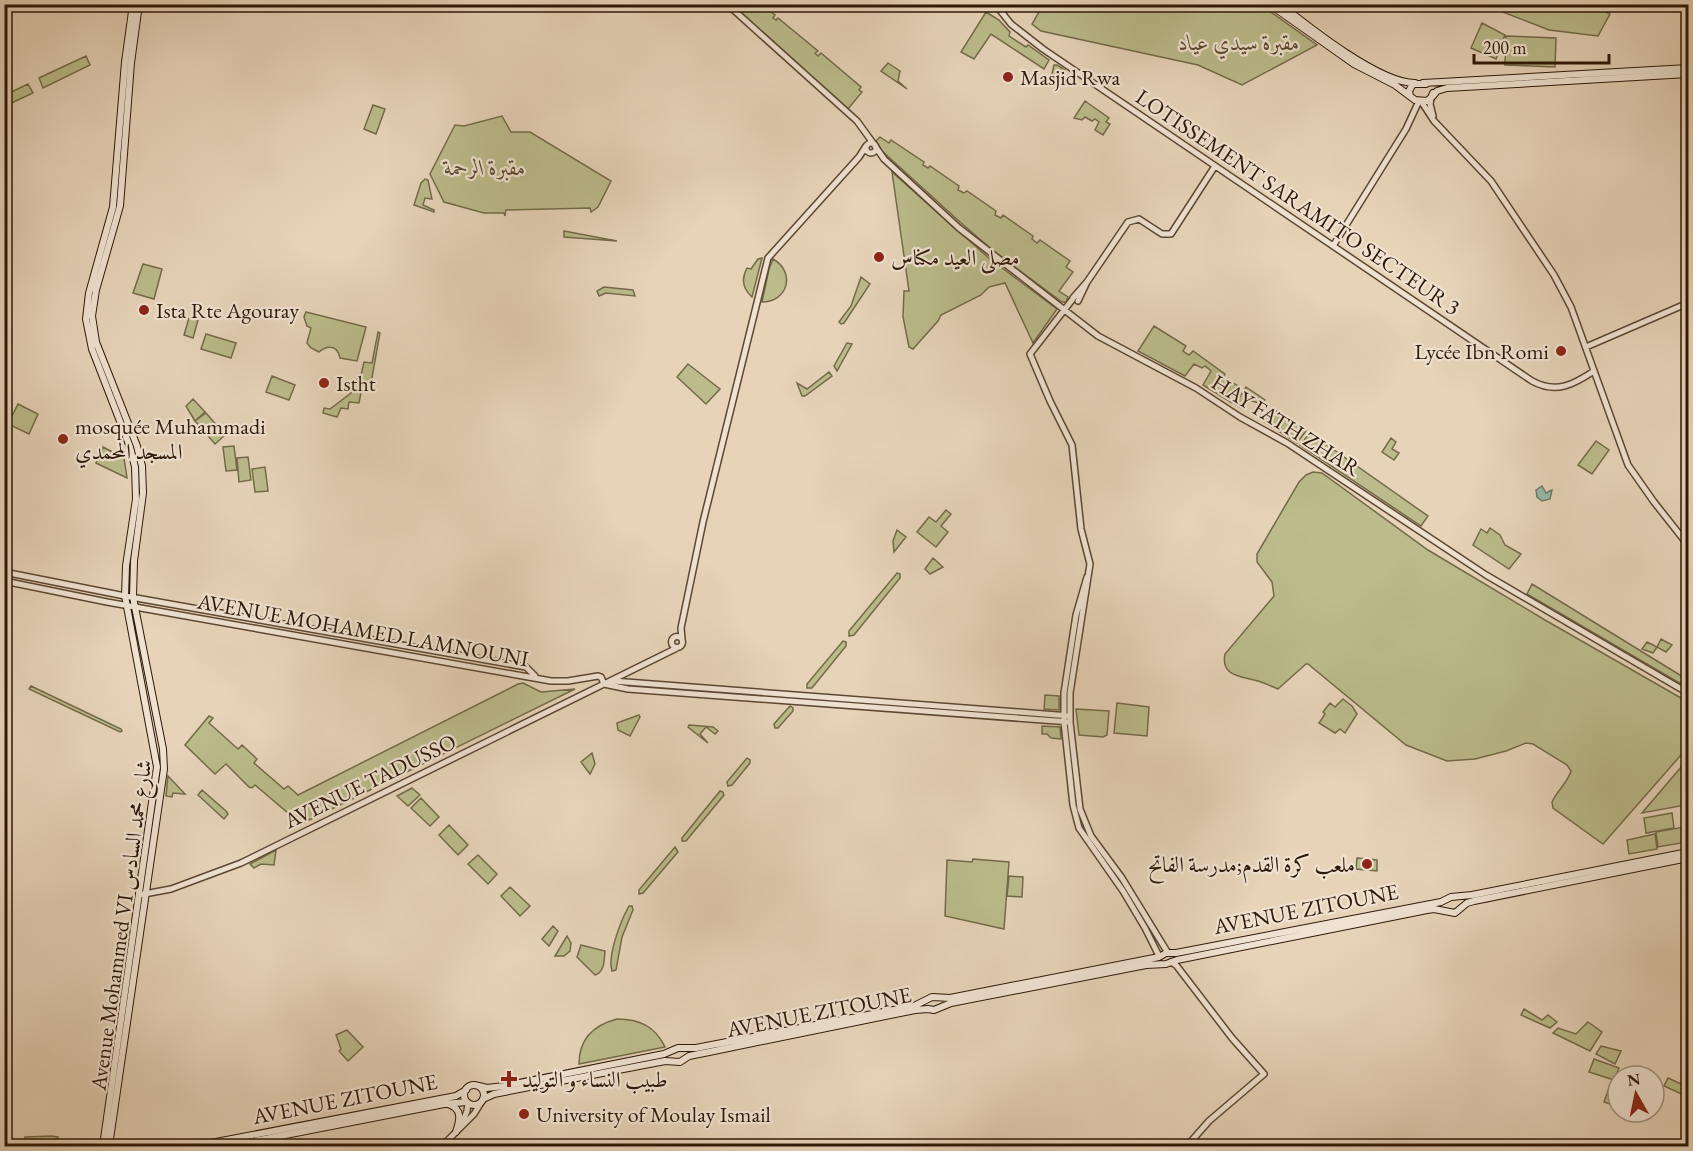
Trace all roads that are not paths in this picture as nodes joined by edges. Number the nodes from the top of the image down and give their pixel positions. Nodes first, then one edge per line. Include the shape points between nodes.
1 (133, 4) edge
2 (139, 4) edge
3 (727, 4) edge
4 (995, 4) edge
5 (1269, 4) edge
6 (1281, 8) edge
7 (1689, 68) edge
8 (1689, 74) edge
9 (1420, 83) junction
10 (1432, 97) junction
11 (1416, 99) junction
12 (1429, 115) junction
13 (1413, 116) junction
14 (1434, 121) junction
15 (870, 145) junction
16 (871, 153) junction
17 (859, 157) junction
18 (884, 159) junction
19 (1215, 166) junction
20 (1333, 246) junction
21 (1689, 303) edge
22 (1066, 310) junction
23 (1586, 347) junction
24 (1594, 371) junction
25 (138, 466) junction
26 (1689, 545) edge
27 (4, 572) edge
28 (4, 581) edge
29 (125, 596) junction
30 (133, 597) junction
31 (126, 605) junction
32 (134, 606) junction
33 (681, 628) junction
34 (675, 636) junction
35 (682, 639) junction
36 (672, 643) junction
37 (679, 647) junction
38 (668, 653) junction
39 (537, 677) junction
40 (611, 681) junction
41 (604, 684) junction
42 (1689, 693) edge
43 (1067, 719) junction
44 (1689, 852) edge
45 (1689, 858) edge
46 (143, 895) junction
47 (1451, 898) junction
48 (1460, 909) junction
49 (1447, 912) junction
50 (1163, 955) junction
51 (1172, 962) junction
52 (1163, 964) junction
53 (936, 998) junction
54 (928, 999) junction
55 (938, 1008) junction
56 (928, 1009) junction
57 (682, 1049) junction
58 (674, 1051) junction
59 (684, 1060) junction
60 (675, 1061) junction
61 (479, 1086) junction
62 (466, 1090) junction
63 (482, 1100) junction
64 (468, 1102) junction
65 (444, 1104) junction
66 (458, 1130) junction
67 (103, 1146) edge
68 (109, 1146) edge
69 (195, 1146) edge
70 (229, 1146) edge
71 (442, 1146) edge
72 (1187, 1146) edge

1 - 25 main road, Avenue Mohammed VI شارع محمد السادس via 124,62 113,207 89,293 86,327
2 - 25 main road, Avenue Mohammed VI شارع محمد السادس via 121,199 92,316 96,342 134,437
3 - 15 street via 856,121
4 - 19 street, LOTISSEMENT SARAMITO SECTEUR 3 via 1023,35
5 - 6 main road
6 - 9 main road via 1367,65 1404,82
6 - 11 main road via 1354,64
7 - 9 main road
8 - 10 main road via 1447,88
9 - 10 main road via 1432,88
9 - 11 main road via 1410,88
10 - 11 main road via 1426,101
10 - 14 street
11 - 12 street
11 - 13 street
12 - 13 street via 1421,112
12 - 14 street
13 - 20 street
14 - 23 street via 1500,193 1567,298
15 - 16 street via 875,150
15 - 17 street
15 - 18 street
16 - 17 street
16 - 18 street
17 - 33 street via 768,258
18 - 22 street, HAY FATH ZHAR via 959,228
19 - 20 street, LOTISSEMENT SARAMITO SECTEUR 3
19 - 22 street via 1172,234 1162,234 1139,219 1128,222
20 - 24 street, LOTISSEMENT SARAMITO SECTEUR 3 via 1538,384 1566,387
21 - 23 street
22 - 42 street, HAY FATH ZHAR via 1098,336 1196,388 1287,443 1486,575
22 - 43 street via 1030,354 1072,445 1081,529 1089,559
23 - 24 street
24 - 26 street via 1623,456
25 - 29 main road, Avenue Mohammed VI شارع محمد السادس
25 - 30 main road, Avenue Mohammed VI شارع محمد السادس via 143,493
27 - 29 street, AVENUE MOHAMED LAMNOUNI
28 - 31 street, AVENUE MOHAMED LAMNOUNI
29 - 30 street, AVENUE MOHAMED LAMNOUNI
29 - 31 main road, Avenue Mohammed VI شارع محمد السادس
30 - 32 main road, Avenue Mohammed VI شارع محمد السادس
30 - 39 street, AVENUE MOHAMED LAMNOUNI via 526,667
31 - 32 street, AVENUE MOHAMED LAMNOUNI
31 - 46 main road, Avenue Mohammed VI شارع محمد السادس via 157,760
32 - 39 street, AVENUE MOHAMED LAMNOUNI
32 - 46 main road, Avenue Mohammed VI شارع محمد السادس via 164,769
33 - 34 street
33 - 35 street
34 - 35 street
34 - 36 street
35 - 37 street
36 - 37 street
36 - 38 street
37 - 38 street, AVENUE TADUSSO
38 - 40 street, AVENUE TADUSSO
39 - 41 street via 559,682 600,676
40 - 41 street, AVENUE TADUSSO
40 - 43 street
41 - 43 street via 628,689
41 - 46 street, AVENUE TADUSSO via 241,863
43 - 50 street via 1079,802 1088,828 1136,899
44 - 47 main road, AVENUE ZITOUNE
45 - 48 main road via 1474,901
46 - 67 main road, Avenue Mohammed VI شارع محمد السادس
46 - 68 main road, Avenue Mohammed VI شارع محمد السادس
47 - 48 main road via 1460,902
47 - 49 main road via 1444,905
47 - 50 main road, AVENUE ZITOUNE
48 - 49 main road
49 - 51 main road, AVENUE ZITOUNE via 1426,910
50 - 51 main road via 1173,957
50 - 52 main road via 1159,961
50 - 53 main road, AVENUE ZITOUNE
51 - 52 main road, AVENUE ZITOUNE
51 - 72 street via 1264,1074 1209,1121
52 - 55 main road, AVENUE ZITOUNE
53 - 54 main road, AVENUE ZITOUNE
53 - 55 main road
54 - 56 main road
54 - 57 main road, AVENUE ZITOUNE via 914,1006
55 - 56 main road, AVENUE ZITOUNE
56 - 59 main road, AVENUE ZITOUNE via 717,1050
57 - 58 main road, AVENUE ZITOUNE
57 - 59 main road
58 - 60 main road
58 - 61 main road, AVENUE ZITOUNE via 526,1082 492,1088
59 - 60 main road, AVENUE ZITOUNE
60 - 63 main road, AVENUE ZITOUNE via 494,1094
61 - 62 main road
61 - 63 main road via 484,1093
62 - 64 main road
62 - 69 main road, AVENUE ZITOUNE via 456,1096
63 - 64 main road via 477,1104
63 - 66 street
64 - 65 main road, AVENUE ZITOUNE
64 - 66 street
65 - 66 main road via 459,1113
65 - 70 main road, AVENUE ZITOUNE
66 - 71 street

